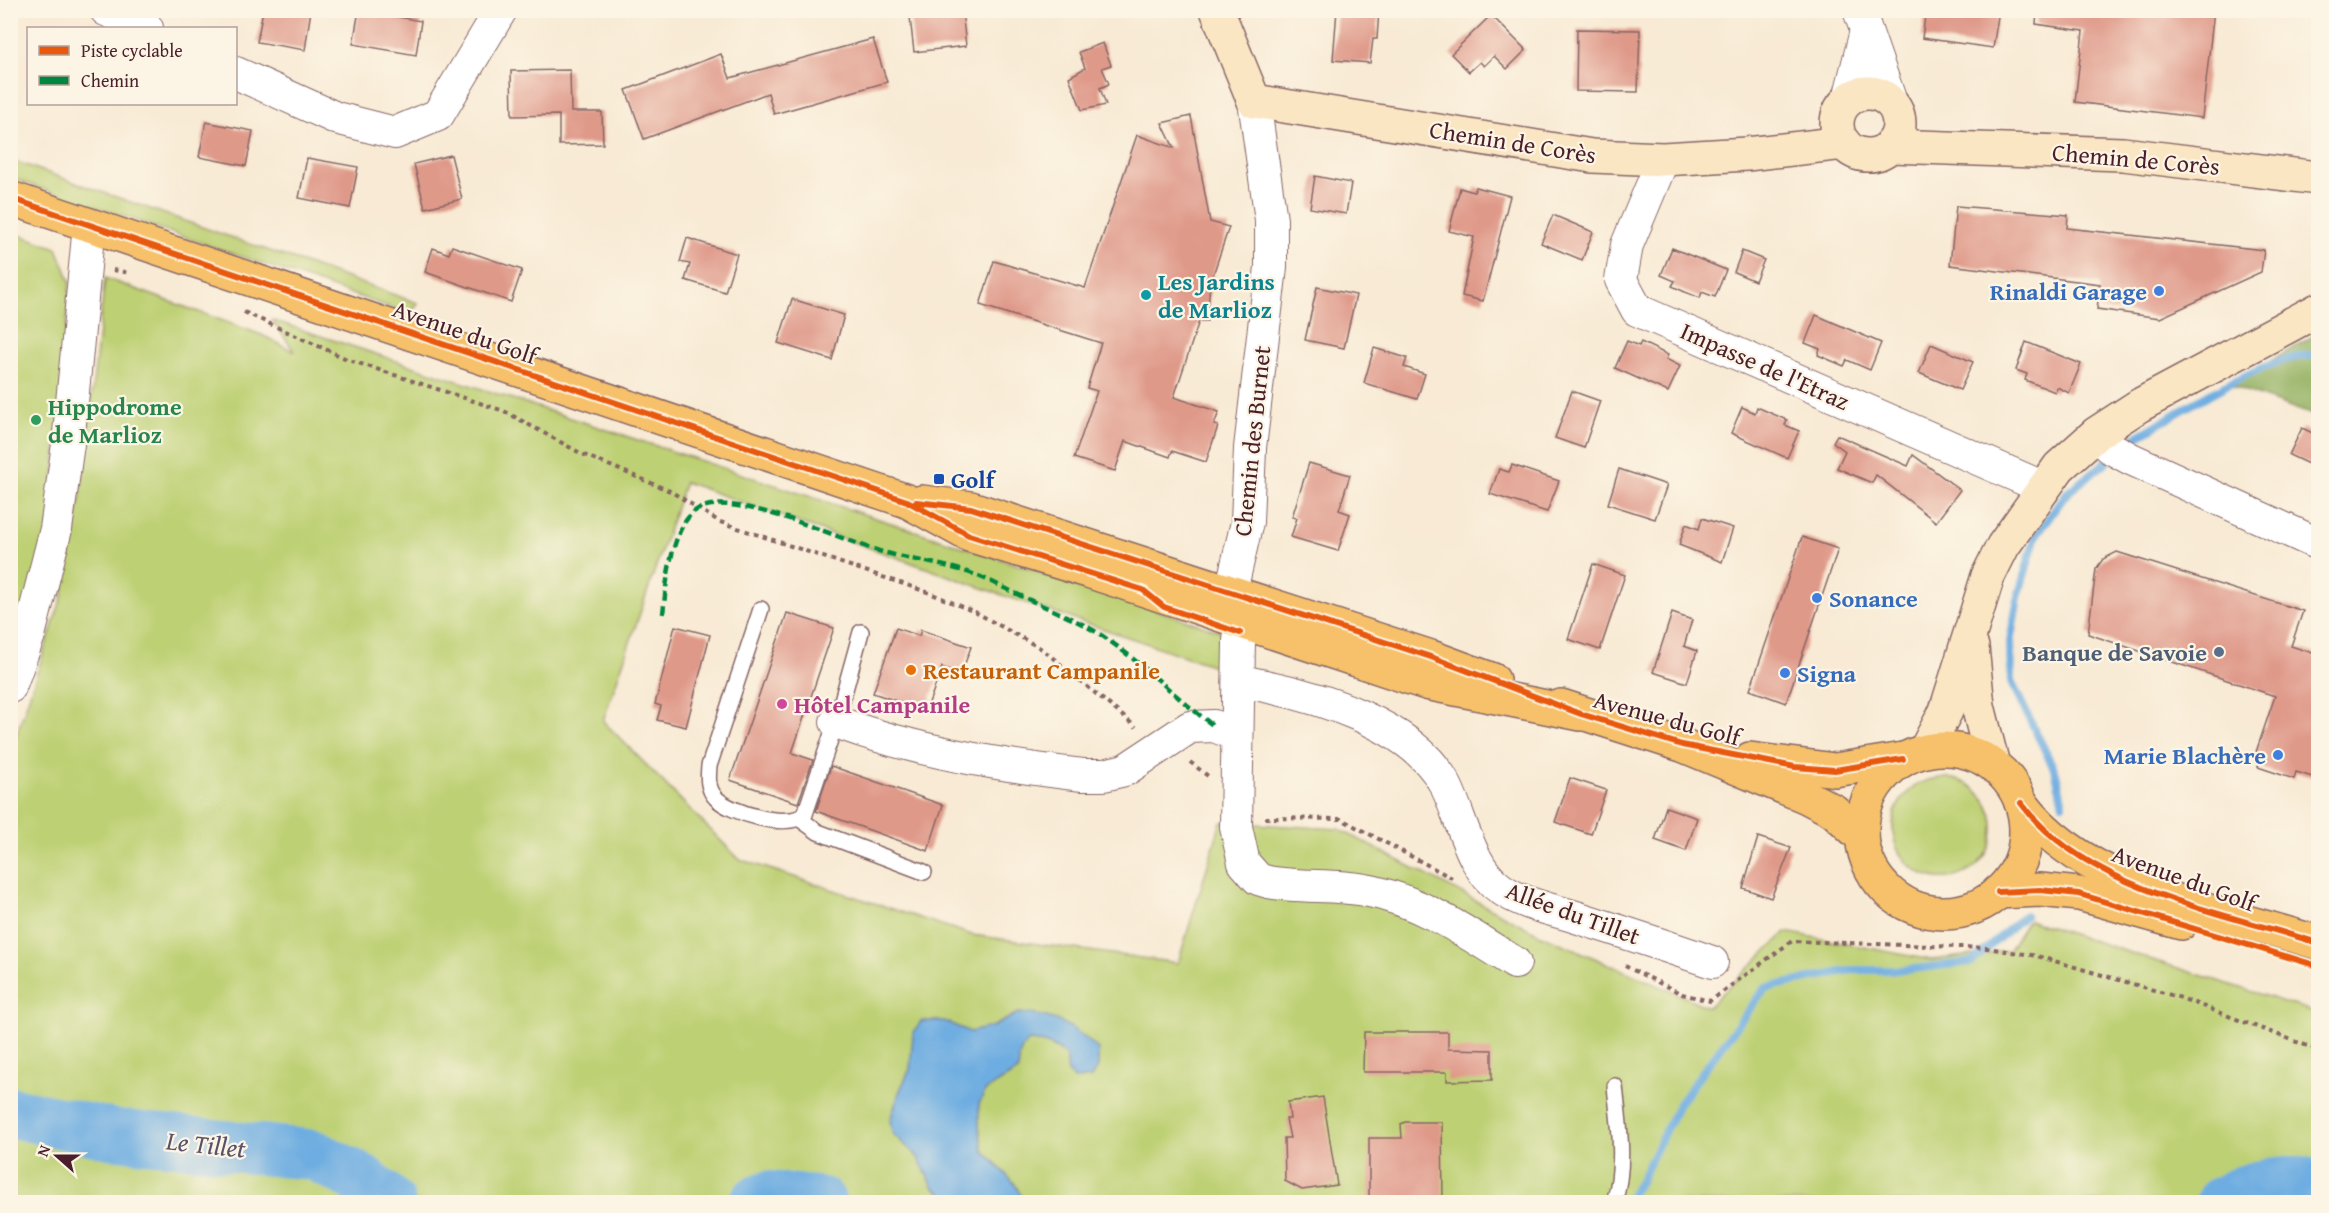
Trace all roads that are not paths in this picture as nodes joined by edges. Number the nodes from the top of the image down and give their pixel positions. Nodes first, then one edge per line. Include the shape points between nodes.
1 (106, 10) edge
2 (501, 10) edge
3 (1217, 10) edge
4 (1863, 21) edge
5 (145, 27) edge
6 (237, 73) edge
7 (1254, 101) junction
8 (1893, 106) junction
9 (1844, 119) junction
10 (1890, 146) junction
11 (1952, 147) junction
12 (1663, 159) junction
13 (2319, 178) edge
14 (10, 198) edge
15 (89, 225) junction
16 (2319, 310) edge
17 (2319, 333) edge
18 (2214, 366) junction
19 (2112, 446) junction
20 (2042, 488) junction
21 (908, 501) junction
22 (2319, 544) edge
23 (1231, 591) junction
24 (761, 609) dead end
25 (1289, 610) junction
26 (1241, 623) junction
27 (861, 632) dead end
28 (1971, 636) junction
29 (10, 687) edge
30 (1240, 691) junction
31 (1581, 714) junction
32 (836, 723) junction
33 (1237, 735) junction
34 (1682, 745) junction
35 (1914, 755) junction
36 (1993, 765) junction
37 (2021, 803) junction
38 (800, 819) junction
39 (1862, 837) junction
40 (924, 872) dead end
41 (1998, 892) junction
42 (2319, 943) edge
43 (1712, 962) dead end
44 (1515, 963) dead end
45 (2319, 966) edge
46 (1615, 1086) dead end
47 (1614, 1203) edge

1 - 5 street
2 - 6 street via 438,116 395,132 336,118
3 - 7 street, Chemin des Burnet
4 - 8 street
4 - 9 street
7 - 12 street, Chemin de Corès via 1592,156
7 - 23 street, Chemin des Burnet via 1271,220 1271,267 1250,448 1247,522
8 - 9 street via 1875,93 1866,93
8 - 10 street via 1899,128
8 - 11 street
9 - 10 street via 1861,154 1882,152
9 - 12 street, Chemin de Corès via 1774,150
10 - 11 street, Chemin de Corès
11 - 13 street, Chemin de Corès via 2123,154
12 - 20 street, Impasse de l'Etraz via 1627,245 1621,280 1637,310
14 - 15 main road, Avenue du Golf
15 - 21 main road, Avenue du Golf
15 - 29 street via 56,529 29,635
16 - 18 street
17 - 18 street
18 - 19 street via 2140,405
19 - 20 street via 2059,467
19 - 22 street
20 - 28 street via 1988,576
21 - 23 main road, Avenue du Golf via 971,508
21 - 26 main road via 969,535
23 - 25 main road, Avenue du Golf
24 - 38 lane via 709,766 708,782 716,798 738,810 782,822
25 - 26 street via 1265,608 1246,614
25 - 31 main road, Avenue du Golf via 1431,657
26 - 30 street
26 - 31 main road via 1426,683
27 - 32 lane
28 - 35 street via 1946,711
28 - 36 street via 1978,706
30 - 33 street
30 - 43 street, Allée du Tillet via 1250,684 1275,688 1336,707 1406,740 1419,750 1445,785 1474,852 1500,889
31 - 34 main road, Avenue du Golf
32 - 33 street via 912,748 1083,775 1117,773 1190,727 1214,726
32 - 38 lane via 810,802
33 - 44 street via 1236,826 1244,863 1258,879 1281,885 1349,887 1388,896 1436,915
34 - 35 main road, Avenue du Golf via 1795,767 1835,770
34 - 39 main road, Avenue du Golf via 1807,797 1834,811
35 - 36 main road via 1949,749 1972,753
35 - 39 main road via 1885,774 1871,793 1863,814
36 - 37 main road
37 - 41 main road via 2023,851 2014,873
37 - 42 main road, Avenue du Golf via 2062,846 2116,875 2187,902
38 - 40 lane via 818,832
39 - 41 main road via 1868,863 1882,885 1910,905 1952,913 1977,906
41 - 45 main road, Avenue du Golf via 2040,890 2079,894
46 - 47 lane via 1621,1154

